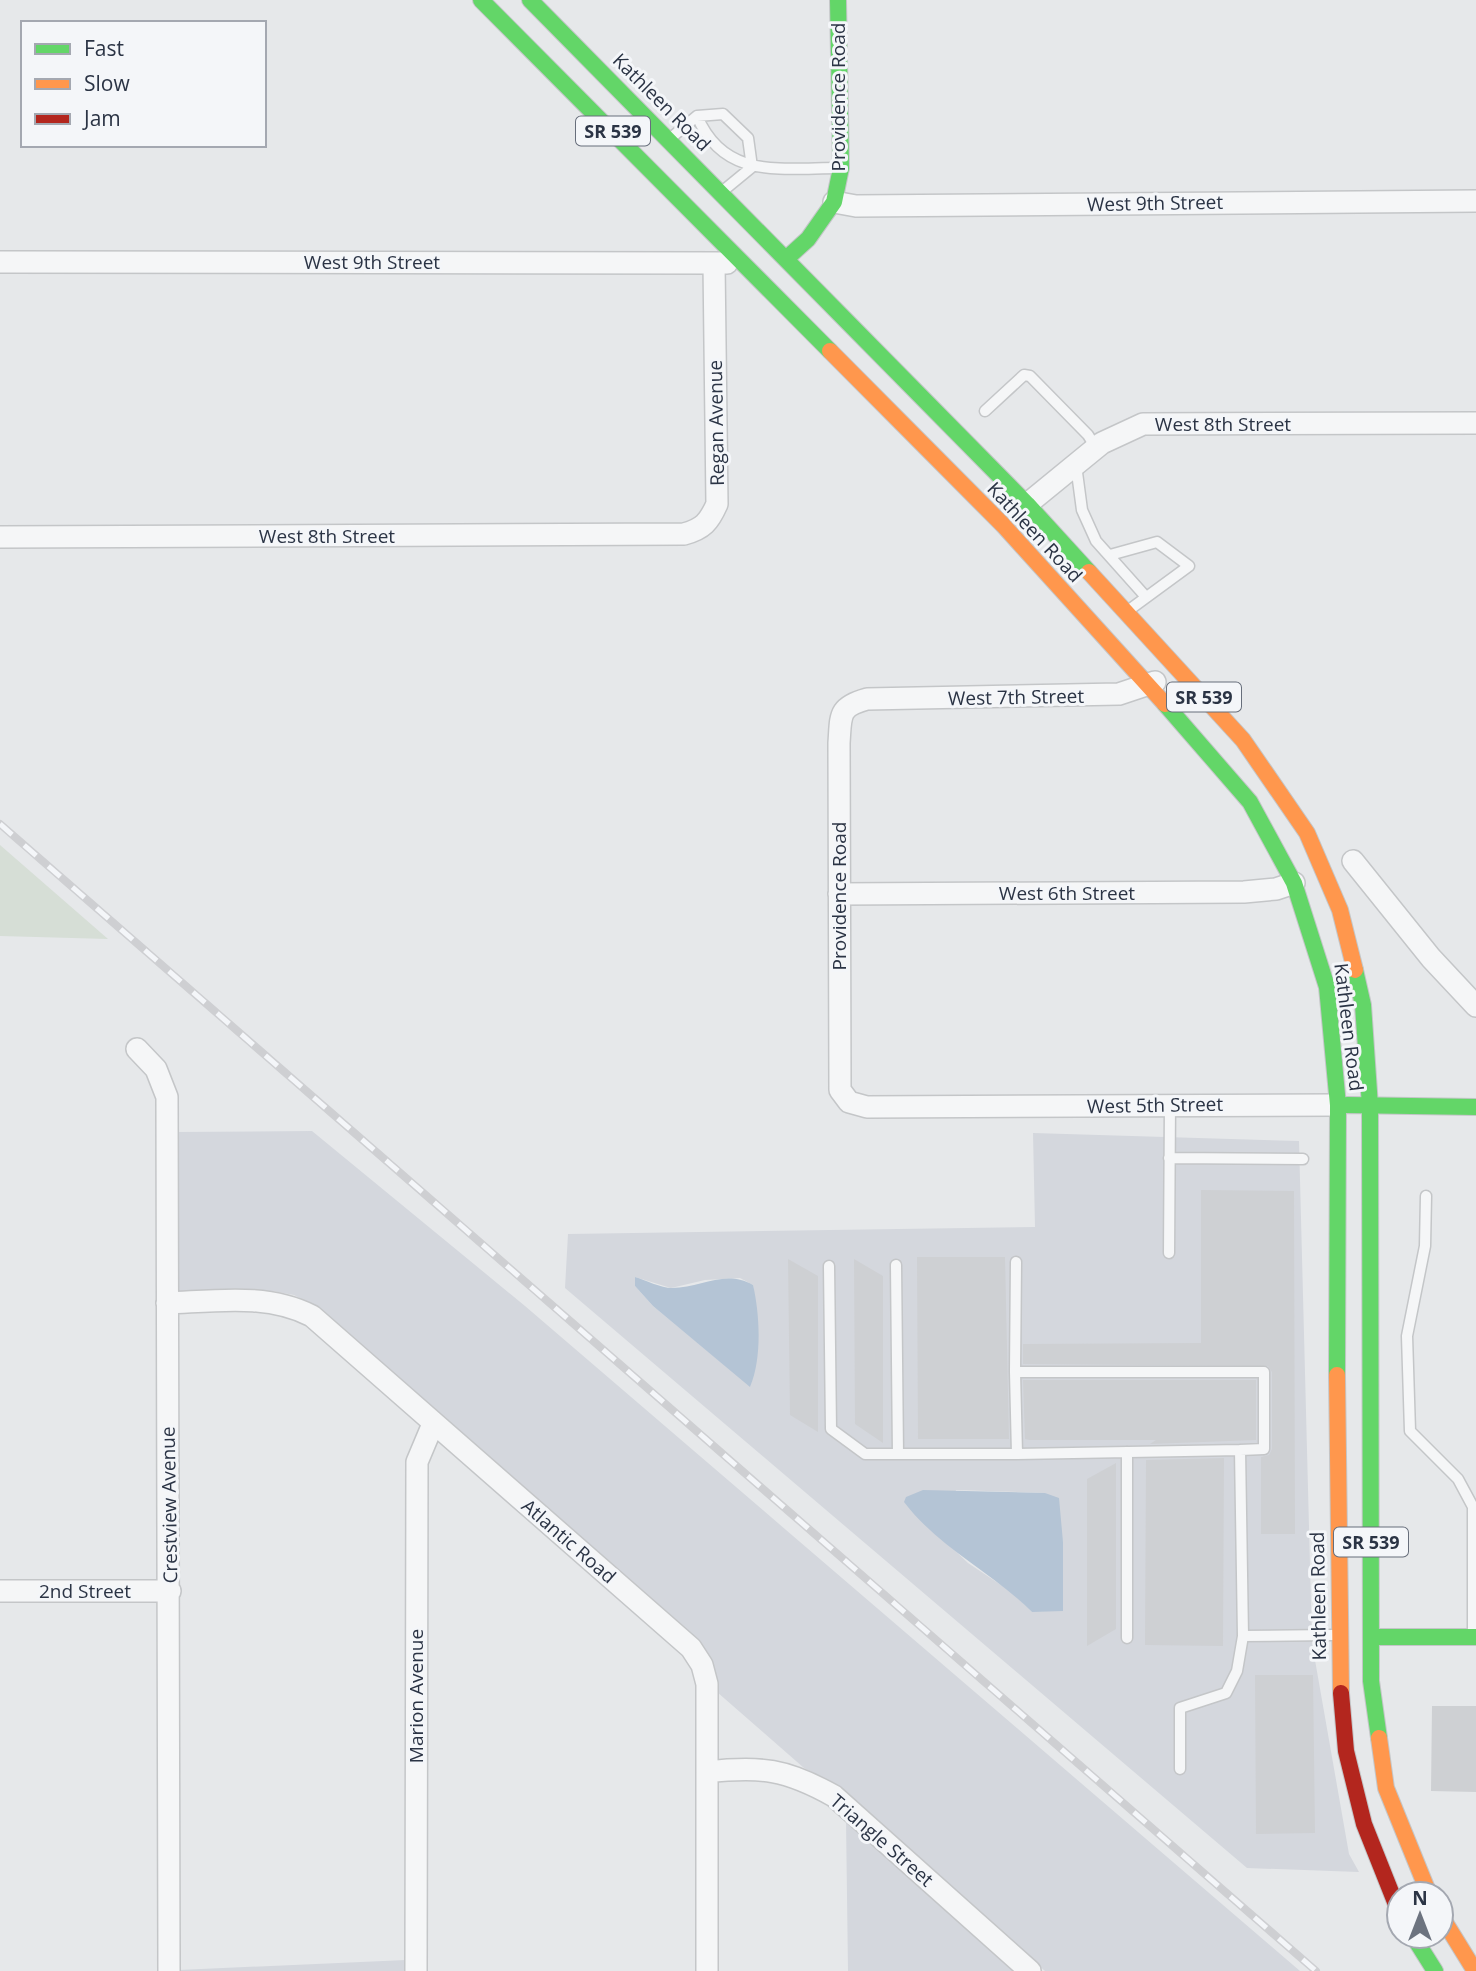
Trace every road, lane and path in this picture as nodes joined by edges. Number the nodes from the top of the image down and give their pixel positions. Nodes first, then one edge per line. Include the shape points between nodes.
1 (481, 0) edge
2 (530, 0) edge
3 (838, 0) edge
4 (697, 116) junction
5 (670, 139) junction
6 (752, 167) junction
7 (841, 168) junction
8 (721, 192) junction
9 (1476, 201) edge
10 (834, 202) junction
11 (786, 259) junction
12 (0, 262) edge
13 (714, 263) junction
14 (744, 264) junction
15 (892, 367) junction
16 (985, 411) dead end
17 (1476, 423) edge
18 (1096, 448) junction
19 (1076, 465) junction
20 (1027, 504) junction
21 (1003, 525) junction
22 (653, 534) joint
23 (0, 537) edge
24 (1096, 541) junction
25 (1110, 555) junction
26 (1075, 556) junction
27 (1146, 597) junction
28 (1126, 611) junction
29 (1178, 669) junction
30 (1149, 686) junction
31 (849, 704) joint
32 (1353, 860) dead end
33 (1294, 883) junction
34 (839, 894) junction
35 (1476, 1006) edge
36 (138, 1049) dead end
37 (840, 1090) joint
38 (1170, 1104) junction
39 (1338, 1105) junction
40 (1370, 1106) junction
41 (1476, 1107) edge
42 (1169, 1158) junction
43 (1303, 1159) dead end
44 (1426, 1196) dead end
45 (1168, 1253) dead end
46 (1016, 1262) dead end
47 (896, 1265) dead end
48 (829, 1266) dead end
49 (167, 1303) junction
50 (1016, 1371) junction
51 (433, 1424) junction
52 (1240, 1450) junction
53 (1127, 1452) junction
54 (898, 1454) junction
55 (1017, 1454) junction
56 (1337, 1507) junction
57 (0, 1591) edge
58 (170, 1591) junction
59 (1340, 1634) junction
60 (1243, 1636) junction
61 (1372, 1637) junction
62 (1474, 1637) edge
63 (1127, 1638) dead end
64 (1180, 1769) dead end
65 (707, 1772) junction
66 (1402, 1834) junction
67 (1385, 1880) edge
68 (1423, 1880) edge
69 (1455, 1939) edge
70 (1422, 1950) edge
71 (169, 1971) edge
72 (416, 1971) edge
73 (707, 1971) edge
74 (1030, 1971) edge
75 (1435, 1971) edge
76 (1475, 1971) edge

1 - 14 main road, Kathleen Road / SR 539
2 - 5 main road, Kathleen Road / SR 539
3 - 7 main road, Providence Road
4 - 5 lane
4 - 6 lane via 705,135 730,158
4 - 6 lane via 723,114 748,138
5 - 8 main road, Kathleen Road / SR 539
6 - 7 lane
6 - 8 lane
7 - 10 main road, Providence Road
8 - 11 main road, Kathleen Road / SR 539
9 - 10 street, West 9th Street via 856,206
10 - 11 main road, Providence Road via 808,239
11 - 15 main road, Kathleen Road / SR 539
12 - 13 street, West 9th Street
13 - 14 street, West 9th Street
13 - 22 street, Regan Avenue via 717,504 700,529
14 - 15 main road via 780,271 868,360
14 - 21 main road, Kathleen Road / SR 539
15 - 20 main road, Kathleen Road / SR 539
16 - 18 lane via 1024,375 1030,376
17 - 18 street, West 8th Street via 1143,424
18 - 19 street, West 8th Street
19 - 20 street, West 8th Street
19 - 24 lane via 1082,510
20 - 21 street, West 8th Street
20 - 26 main road, Kathleen Road / SR 539
21 - 30 main road, Kathleen Road / SR 539
22 - 23 street, West 8th Street
24 - 25 lane
24 - 26 lane
25 - 27 lane
25 - 27 lane via 1157,542 1189,566
26 - 28 main road, Kathleen Road / SR 539
27 - 28 lane
28 - 29 main road, Kathleen Road / SR 539
29 - 30 street, West 7th Street
29 - 40 main road, Kathleen Road / SR 539 via 1269,775 1307,833 1326,873 1363,1005
30 - 31 street, West 7th Street via 1119,694 867,699
30 - 33 main road, Kathleen Road / SR 539 via 1250,802
31 - 34 street, Providence Road via 841,715 839,743
32 - 35 street
33 - 34 street, West 6th Street via 1244,892
33 - 39 main road, Kathleen Road / SR 539 via 1327,987
34 - 37 street, Providence Road
36 - 49 street, Crestview Avenue via 156,1069 167,1097
37 - 38 street, West 5th Street via 849,1102 867,1107
38 - 39 street, West 5th Street
38 - 42 lane
39 - 40 main road, West 5th Street
39 - 56 main road, Kathleen Road / SR 539
40 - 41 main road, West 5th Street
40 - 61 main road, Kathleen Road / SR 539
42 - 43 lane
42 - 45 lane
44 - 62 lane via 1425,1246 1406,1336 1410,1431 1458,1479 1473,1507
46 - 50 lane
47 - 54 lane
48 - 54 lane via 831,1429 865,1454
49 - 51 street, Atlantic Road via 290,1304 312,1316
49 - 58 street, Crestview Avenue
50 - 52 lane via 1264,1371 1264,1449
50 - 55 lane
51 - 65 street, Atlantic Road via 691,1648 707,1684
51 - 72 street, Marion Avenue via 417,1462
52 - 53 lane
52 - 60 lane
53 - 55 lane
53 - 63 lane
54 - 55 lane
56 - 59 main road, Kathleen Road / SR 539
56 - 61 main road via 1350,1543 1352,1602
57 - 58 street, 2nd Street
58 - 71 street, Crestview Avenue
59 - 60 lane
59 - 66 main road via 1354,1666 1363,1766 1372,1796
59 - 67 main road, Kathleen Road / SR 539 via 1342,1702 1354,1791
60 - 64 lane via 1237,1671 1226,1693 1180,1708
61 - 62 main road
61 - 66 main road, Kathleen Road / SR 539 via 1376,1724 1386,1788
65 - 73 street, Atlantic Road
65 - 74 street, Triangle Street via 749,1767 776,1770 834,1796
66 - 68 main road, Kathleen Road / SR 539
69 - 76 main road
70 - 75 main road

